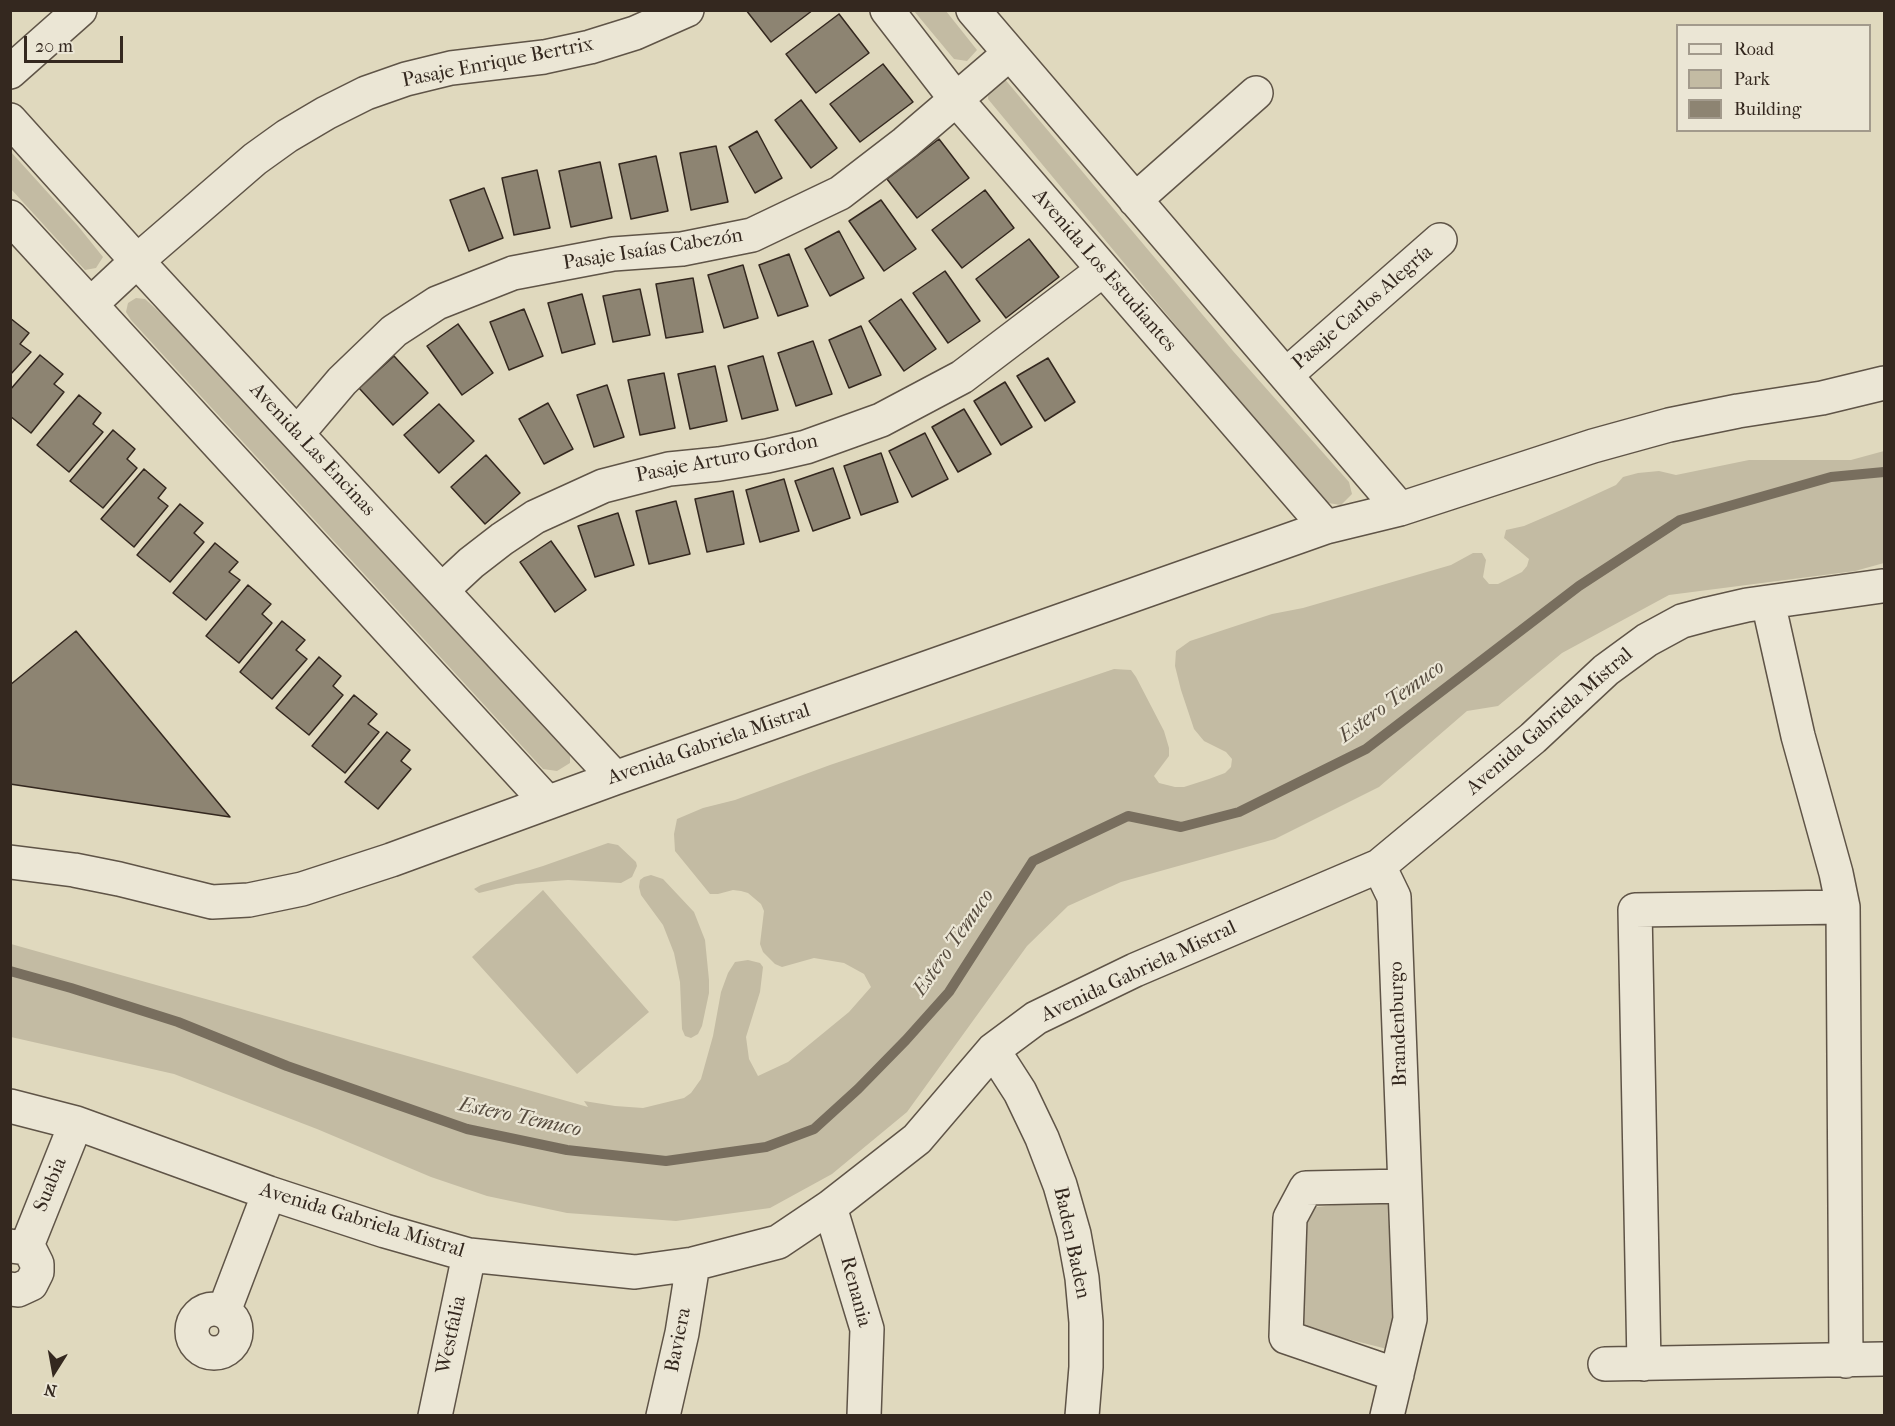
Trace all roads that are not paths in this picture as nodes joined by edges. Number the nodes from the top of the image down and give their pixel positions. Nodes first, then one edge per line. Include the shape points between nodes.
1 (80, 10) edge
2 (687, 10) edge
3 (887, 10) edge
4 (973, 10) edge
5 (1009, 54) junction
6 (10, 72) edge
7 (1256, 93) dead end
8 (955, 98) junction
9 (10, 120) edge
10 (1135, 200) junction
11 (10, 217) edge
12 (1440, 240) dead end
13 (137, 261) junction
14 (1103, 270) junction
15 (91, 304) junction
16 (1286, 375) junction
17 (1884, 383) edge
18 (297, 434) junction
19 (1400, 509) junction
20 (1326, 527) junction
21 (1882, 586) dead end
22 (442, 590) junction
23 (1768, 602) junction
24 (615, 778) junction
25 (547, 802) junction
26 (10, 862) edge
27 (1379, 866) junction
28 (1844, 907) junction
29 (993, 1050) junction
30 (10, 1106) edge
31 (76, 1123) junction
32 (1405, 1186) junction
33 (269, 1192) junction
34 (830, 1207) junction
35 (18, 1247) edge
36 (469, 1256) junction
37 (693, 1264) junction
38 (10, 1289) edge
39 (224, 1311) dead end
40 (1883, 1359) dead end
41 (1846, 1360) junction
42 (1605, 1364) dead end
43 (1644, 1364) junction
44 (1397, 1376) junction
45 (435, 1416) edge
46 (663, 1416) edge
47 (864, 1416) edge
48 (1082, 1416) edge
49 (1387, 1416) edge

1 - 6 street
2 - 13 street, Pasaje Enrique Bertrix via 590,47 544,57 451,68 366,93 287,136 255,159
3 - 8 street, Avenida Los Estudiantes
4 - 5 street
5 - 8 street, Pasaje Isaías Cabezón
5 - 10 street
7 - 10 street
8 - 14 street, Avenida Los Estudiantes
8 - 18 street, Pasaje Isaías Cabezón via 840,193 752,235 682,249 613,254 513,273 437,303 394,331 342,381
9 - 13 street, Avenida Las Encinas
10 - 16 street
11 - 15 street
12 - 16 street, Pasaje Carlos Alegría
13 - 15 street, Pasaje Enrique Bertrix
13 - 18 street, Avenida Las Encinas
14 - 20 street, Avenida Los Estudiantes
14 - 22 street, Pasaje Arturo Gordon via 962,377 881,420 806,447 669,469 603,486 535,517 471,563
15 - 25 street
16 - 19 street
17 - 19 street, Avenida Gabriela Mistral via 1669,425
18 - 22 street, Avenida Las Encinas
19 - 20 street, Avenida Gabriela Mistral
20 - 24 street, Avenida Gabriela Mistral
21 - 23 street, Avenida Gabriela Mistral
22 - 24 street, Avenida Las Encinas
23 - 27 street, Avenida Gabriela Mistral via 1682,621 1647,640 1606,670 1533,738
23 - 28 street via 1798,736
24 - 25 street, Avenida Gabriela Mistral
25 - 26 street, Avenida Gabriela Mistral via 360,870 302,889 249,900 212,902 74,870
27 - 29 street, Avenida Gabriela Mistral via 1135,970 1036,1018
27 - 32 street, Brandenburgo via 1394,897
28 - 41 street
28 - 43 street via 1635,910
29 - 34 street, Avenida Gabriela Mistral via 916,1139
29 - 48 street, Baden Baden via 1020,1092 1042,1138 1074,1234 1086,1322
30 - 31 street, Avenida Gabriela Mistral
31 - 33 street, Avenida Gabriela Mistral
31 - 35 street, Suabia
32 - 44 street, Brandenburgo via 1410,1319
32 - 44 street via 1306,1188 1290,1218 1286,1337
33 - 36 street, Avenida Gabriela Mistral
33 - 39 street
34 - 37 street, Avenida Gabriela Mistral via 778,1242
34 - 47 street, Renania via 867,1329
35 - 38 street, Suabia via 35,1258 37,1272 25,1288
36 - 37 street, Avenida Gabriela Mistral via 636,1272
36 - 45 street, Westfalia
37 - 46 street, Baviera
40 - 41 street
41 - 43 street
42 - 43 street
44 - 49 street, Brandenburgo

